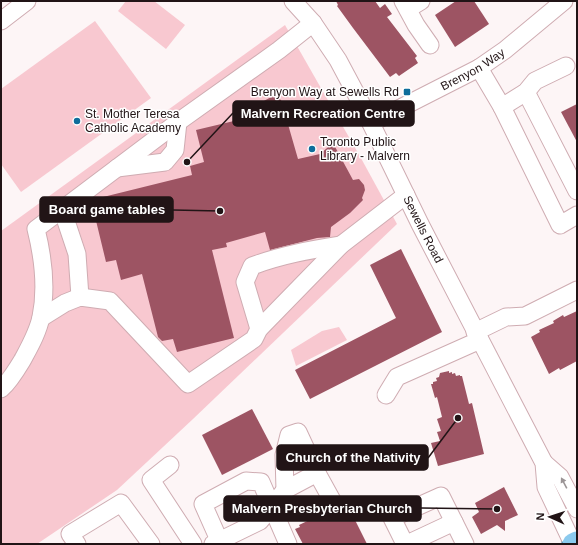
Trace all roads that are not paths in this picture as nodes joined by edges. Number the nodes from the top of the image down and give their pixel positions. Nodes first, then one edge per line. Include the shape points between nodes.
1 (27, 1) edge
2 (293, 1) edge
3 (564, 1) edge
4 (411, 4) edge
5 (1, 21) edge
6 (313, 23) junction
7 (430, 45) dead end
8 (566, 66) dead end
9 (479, 68) junction
10 (526, 92) junction
11 (502, 108) junction
12 (178, 122) junction
13 (371, 124) junction
14 (117, 168) junction
15 (577, 191) edge
16 (406, 195) junction
17 (62, 209) junction
18 (577, 215) edge
19 (341, 245) junction
20 (577, 290) edge
21 (80, 297) junction
22 (41, 318) junction
23 (259, 329) junction
24 (478, 336) junction
25 (1, 389) edge
26 (386, 395) dead end
27 (544, 463) junction
28 (170, 465) dead end
29 (317, 473) junction
30 (285, 490) junction
31 (333, 502) dead end
32 (271, 506) junction
33 (577, 509) edge
34 (454, 522) junction
35 (216, 542) edge
36 (577, 542) edge
37 (77, 544) edge
38 (151, 544) edge
39 (193, 544) edge
40 (288, 544) edge
41 (406, 544) edge
42 (465, 544) edge
43 (573, 544) edge

1 - 5 street
2 - 6 street, Sewells Road
3 - 9 street, Brenyon Way via 506,50
4 - 7 street
6 - 12 street
6 - 13 street, Sewells Road via 338,60
8 - 10 street via 535,81
9 - 11 street
9 - 13 street, Brenyon Way
10 - 11 street
10 - 15 street
11 - 18 street via 560,225
12 - 14 street
12 - 14 street via 175,150 166,162
13 - 16 street, Sewells Road
14 - 17 street
16 - 19 street
16 - 24 street, Sewells Road
17 - 21 street via 77,254
17 - 22 street via 36,229 43,273
19 - 23 street
19 - 23 street via 293,253 252,266 245,282
20 - 24 street via 525,316 506,317
21 - 22 street
21 - 23 street via 110,300 188,384 254,340
22 - 25 street via 31,344
24 - 26 street via 397,377
24 - 27 street, Sewells Road
33 -> 27 street, Sewells Road via 560,477
27 - 43 street, Sewells Road via 546,487
28 - 39 street via 151,480
29 - 30 street
29 - 30 street via 298,432 289,435 284,455
29 - 31 street
30 - 32 street
32 - 35 street via 260,521
32 - 35 street via 261,482 246,481 203,504
32 - 40 street
34 - 41 street
34 - 41 street via 441,496 392,518
34 - 42 street
36 - 43 main road
37 - 38 street via 70,534 121,503

